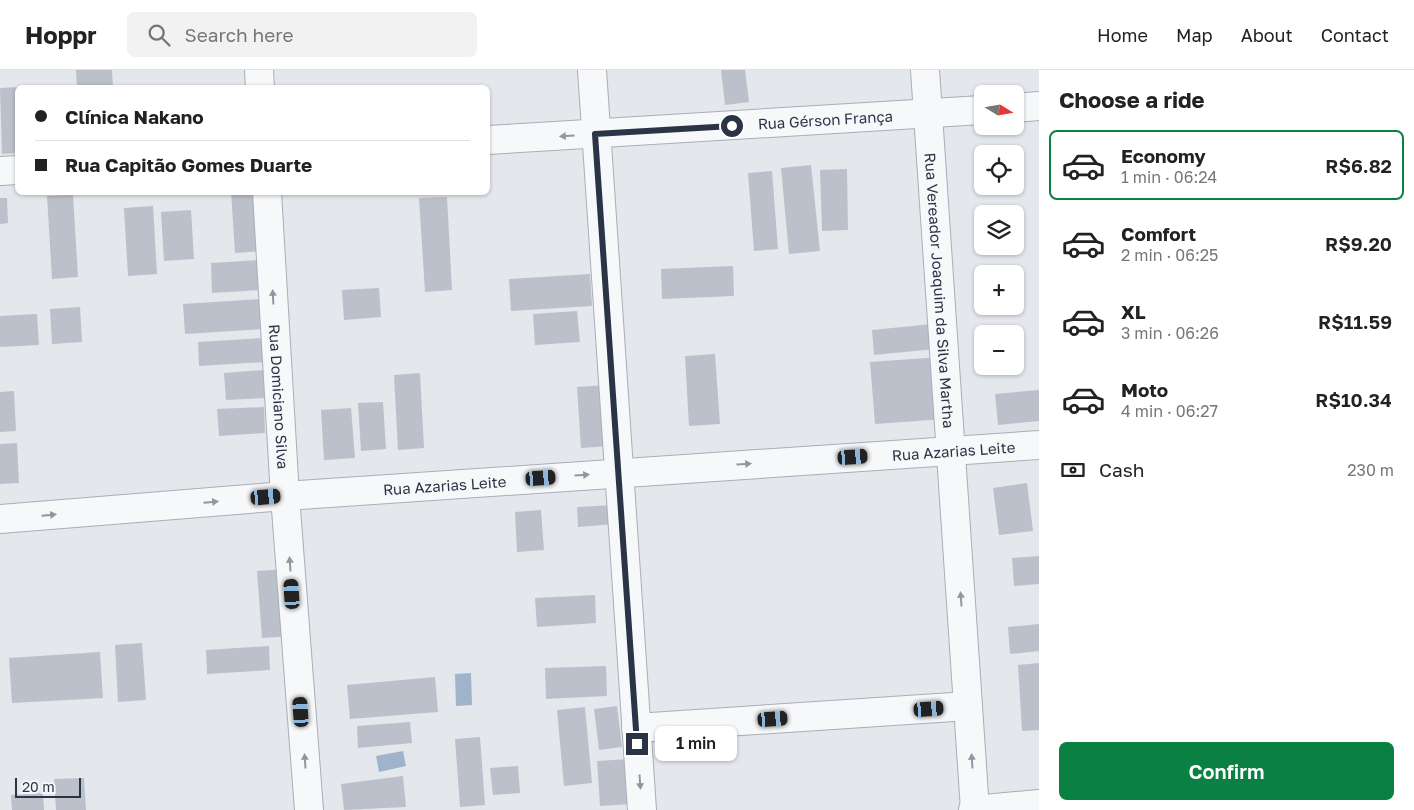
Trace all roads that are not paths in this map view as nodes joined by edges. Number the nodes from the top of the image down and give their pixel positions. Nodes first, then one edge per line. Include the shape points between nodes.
1 (259, 70) edge
2 (592, 70) edge
3 (925, 70) edge
4 (260, 85) edge
5 (1039, 106) edge
6 (1024, 107) edge
7 (974, 111) edge
8 (928, 114) junction
9 (595, 134) junction
10 (490, 140) edge
11 (15, 170) edge
12 (0, 171) edge
13 (267, 195) edge
14 (1039, 444) edge
15 (950, 451) junction
16 (620, 472) junction
17 (285, 496) junction
18 (0, 519) edge
19 (968, 706) junction
20 (636, 728) junction
21 (1039, 804) edge
22 (309, 810) edge
23 (642, 810) edge
24 (974, 810) edge

1 - 4 street
2 - 9 street
3 - 8 street, Rua Vereador Joaquim da Silva Martha
5 - 6 street
7 - 8 street, Rua Gérson França
8 - 9 street, Rua Gérson França
8 - 15 street, Rua Vereador Joaquim da Silva Martha
9 -> 10 street, Rua Gérson França
9 - 16 street
11 - 12 street
17 -> 13 street, Rua Domiciano Silva
14 - 15 street, Rua Azarias Leite
16 -> 15 street, Rua Azarias Leite
19 -> 15 street, Rua Vereador Joaquim da Silva Martha
17 -> 16 street, Rua Azarias Leite
16 - 20 street
18 -> 17 street, Rua Azarias Leite
22 -> 17 street, Rua Domiciano Silva
19 - 20 street
24 -> 19 street, Rua Vereador Joaquim da Silva Martha
20 -> 23 street
21 - 24 street

